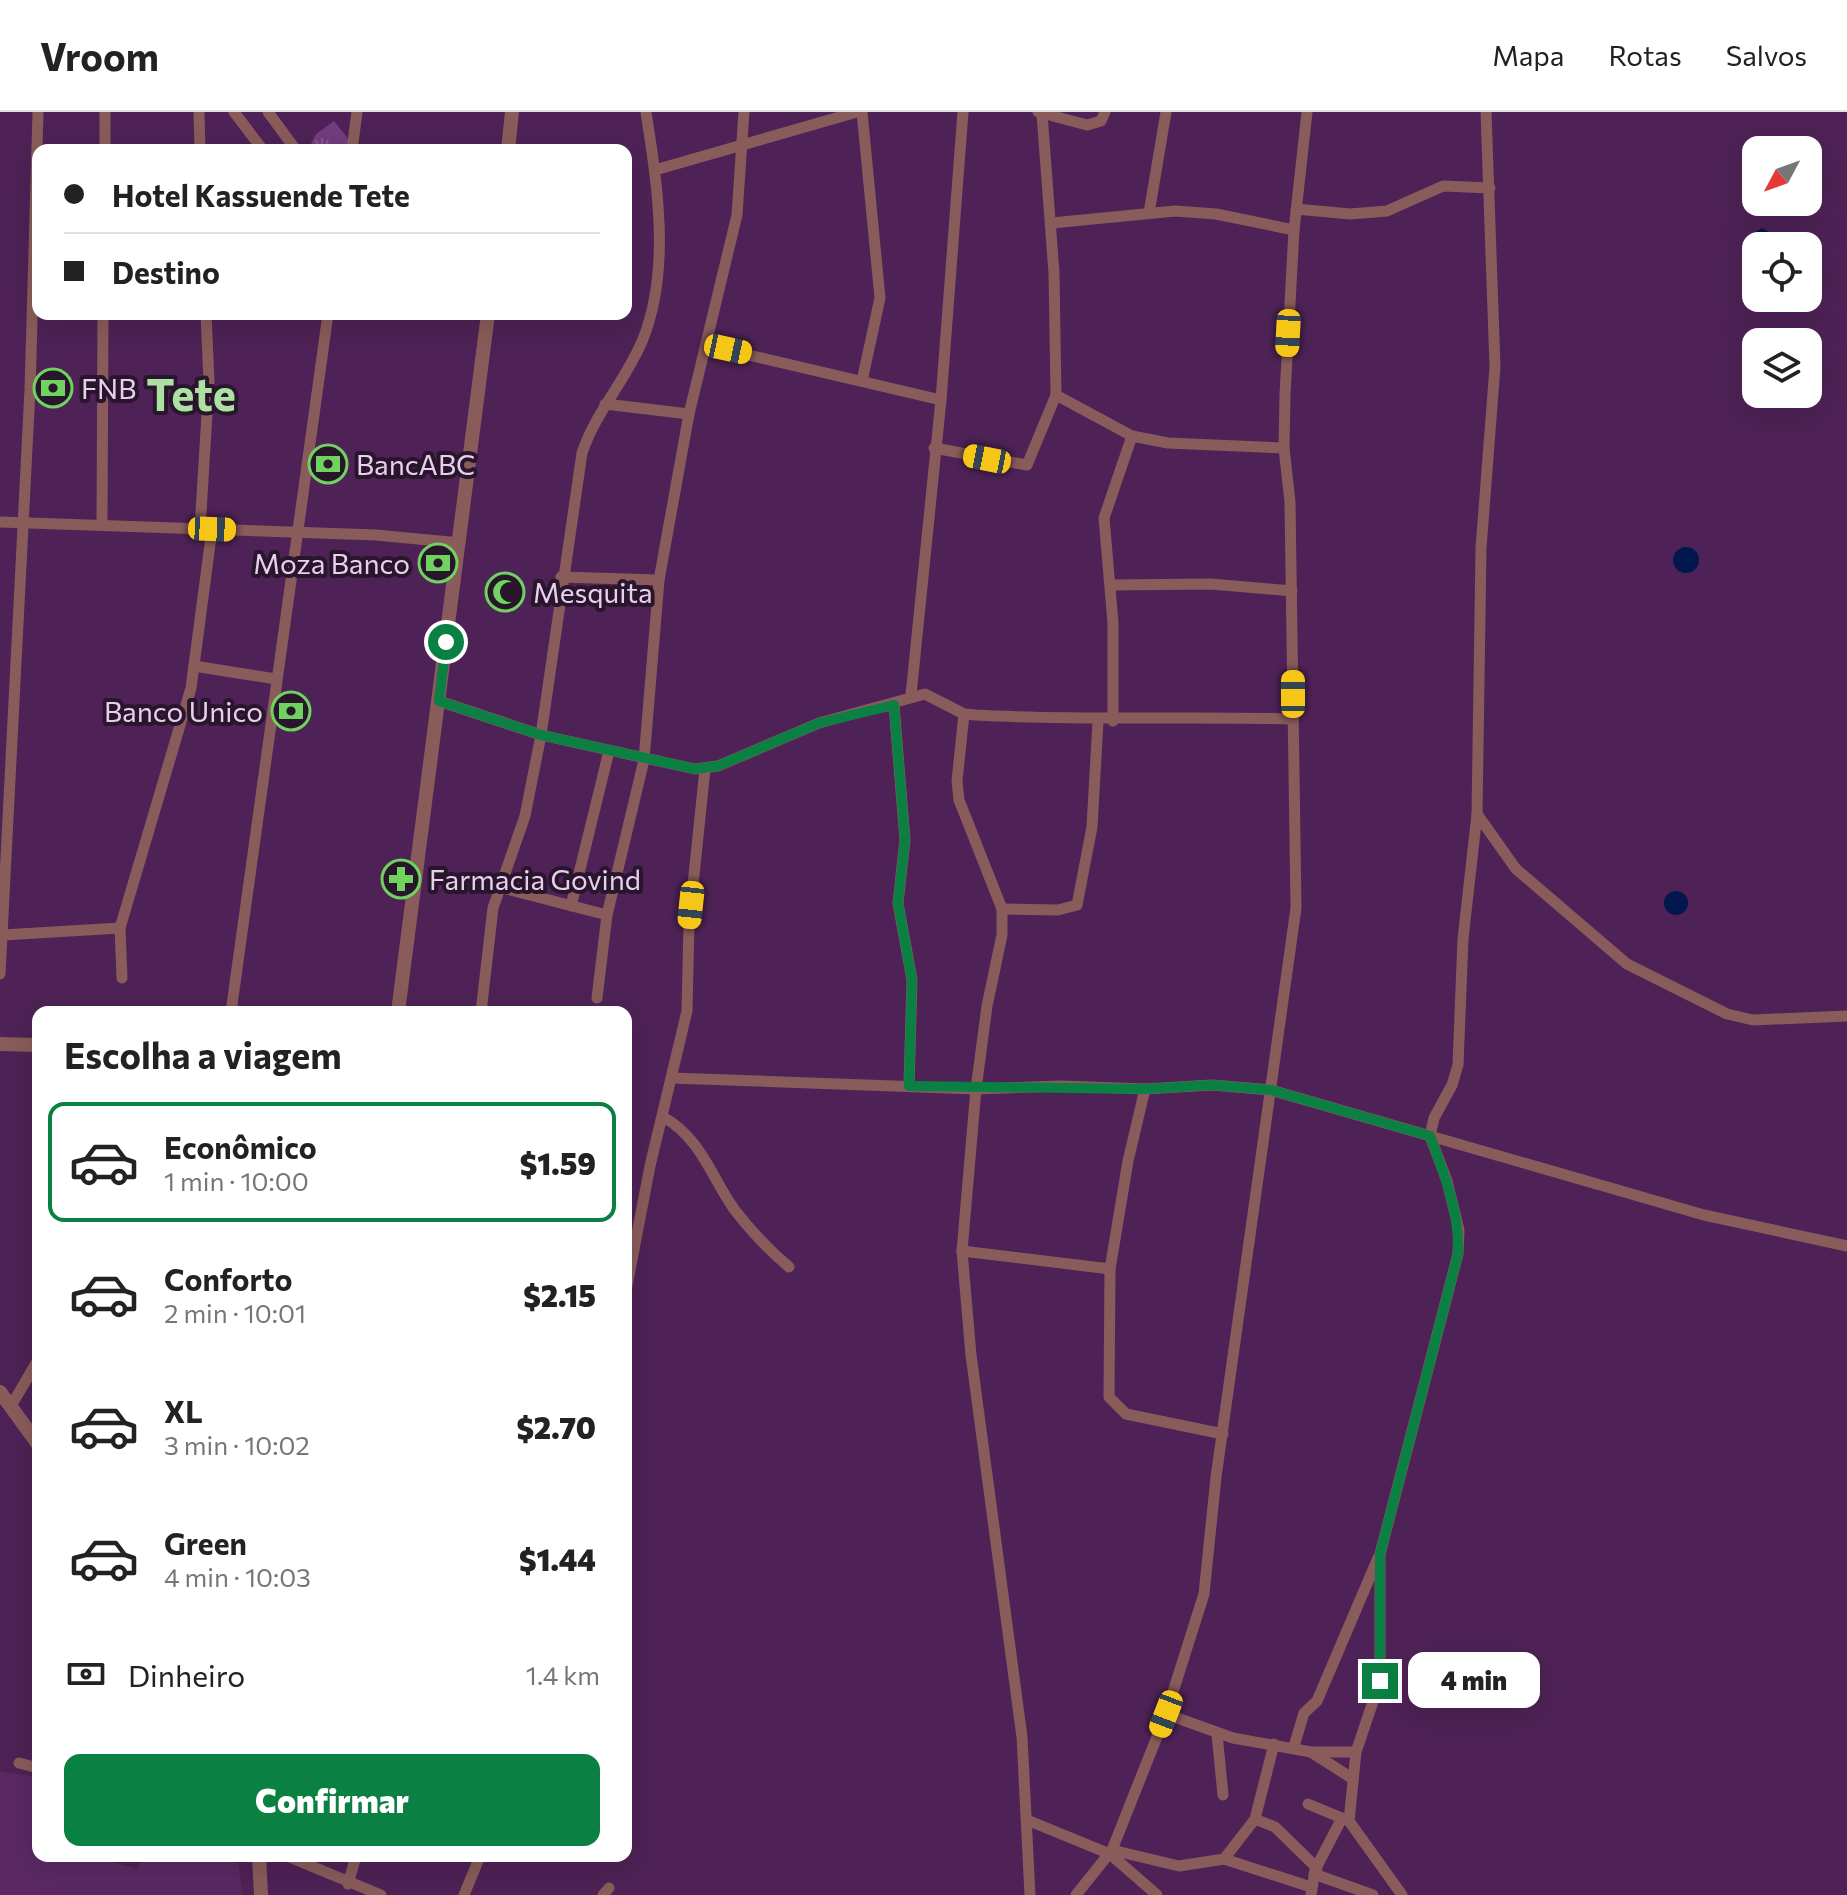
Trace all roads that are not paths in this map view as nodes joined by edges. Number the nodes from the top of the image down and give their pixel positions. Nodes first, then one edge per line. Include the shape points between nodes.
1 (38, 112) edge
2 (105, 112) edge
3 (199, 112) edge
4 (234, 112) edge
5 (268, 112) edge
6 (357, 112) edge
7 (512, 112) edge
8 (646, 112) edge
9 (744, 112) edge
10 (859, 112) edge
11 (963, 112) edge
12 (1105, 112) edge
13 (1166, 112) edge
14 (1307, 112) edge
15 (1486, 112) edge
16 (1040, 113) edge
17 (37, 144) edge
18 (105, 144) edge
19 (200, 144) edge
20 (258, 144) edge
21 (292, 144) edge
22 (353, 144) edge
23 (509, 144) edge
24 (743, 145) junction
25 (655, 170) junction
26 (1490, 188) junction
27 (1296, 209) junction
28 (1149, 213) junction
29 (1052, 223) junction
30 (1294, 230) junction
31 (32, 320) edge
32 (103, 320) edge
33 (206, 320) edge
34 (327, 320) edge
35 (487, 320) edge
36 (706, 345) junction
37 (862, 381) junction
38 (1056, 395) junction
39 (941, 400) junction
40 (605, 404) junction
41 (689, 414) junction
42 (1132, 436) junction
43 (934, 448) junction
44 (1284, 448) junction
45 (0, 522) edge
46 (22, 523) junction
47 (102, 525) junction
48 (206, 529) junction
49 (295, 532) junction
50 (460, 543) junction
51 (561, 577) junction
52 (659, 580) junction
53 (1111, 585) junction
54 (1292, 591) junction
55 (194, 666) junction
56 (276, 679) junction
57 (911, 695) junction
58 (439, 701) junction
59 (894, 705) junction
60 (964, 714) junction
61 (1293, 719) junction
62 (1098, 721) junction
63 (1113, 721) junction
64 (541, 735) junction
65 (609, 751) junction
66 (644, 760) junction
67 (705, 769) junction
68 (1477, 814) junction
69 (499, 887) junction
70 (571, 906) junction
71 (1002, 909) junction
72 (607, 915) junction
73 (120, 928) junction
74 (3, 935) junction
75 (0, 974) edge
76 (122, 978) dead end
77 (597, 998) dead end
78 (232, 1006) edge
79 (399, 1006) edge
80 (482, 1006) edge
81 (1847, 1016) edge
82 (0, 1044) edge
83 (32, 1045) edge
84 (672, 1078) junction
85 (909, 1086) junction
86 (976, 1089) junction
87 (1145, 1089) junction
88 (1271, 1090) junction
89 (663, 1117) junction
90 (1430, 1136) junction
91 (1847, 1246) edge
92 (962, 1251) junction
93 (632, 1260) edge
94 (789, 1267) dead end
95 (1110, 1269) junction
96 (32, 1370) edge
97 (0, 1392) edge
98 (11, 1406) junction
99 (1223, 1434) junction
100 (32, 1436) edge
101 (1380, 1554) junction
102 (1166, 1714) junction
103 (1217, 1734) junction
104 (1274, 1744) junction
105 (1294, 1746) junction
106 (1311, 1752) junction
107 (1356, 1752) junction
108 (19, 1763) dead end
109 (32, 1766) edge
110 (1353, 1779) junction
111 (1223, 1795) dead end
112 (1308, 1804) dead end
113 (1255, 1819) junction
114 (1346, 1819) junction
115 (1027, 1820) junction
116 (1111, 1852) junction
117 (1224, 1859) junction
118 (259, 1862) edge
119 (300, 1862) edge
120 (354, 1862) edge
121 (478, 1862) edge
122 (1315, 1871) junction
123 (348, 1884) junction
124 (1311, 1891) edge
125 (261, 1895) edge
126 (381, 1895) edge
127 (464, 1895) edge
128 (1030, 1895) edge
129 (1076, 1895) edge
130 (1157, 1895) edge
131 (1373, 1895) edge
132 (1402, 1895) edge

1 - 17 street
2 - 18 street
3 - 19 street
4 - 20 street
5 - 21 street
6 - 22 street
7 - 23 street
8 - 25 street
9 - 24 street
10 - 24 street
10 - 37 street via 880,298
11 - 39 street
12 - 16 street via 1101,121 1087,125
13 - 28 street
14 - 27 street
15 - 26 street
16 - 29 street
24 - 25 street
24 - 36 street via 737,215
25 - 40 street via 658,275 643,340
26 - 27 street via 1443,186 1387,211
26 - 68 street via 1495,367 1481,548
27 - 30 street
28 - 29 street
28 - 30 street via 1216,214
29 - 38 street
30 - 44 street
31 - 46 street
32 - 47 street
33 - 48 street
34 - 49 street
35 - 50 street
36 - 37 street
36 - 41 street
37 - 39 street
38 - 42 street
38 - 43 street via 1027,465
39 - 43 street
40 - 41 street
40 - 51 street via 582,453
41 - 52 street
42 - 44 street via 1168,443
42 - 53 street via 1104,518
43 - 57 street
44 - 54 street
45 - 46 street
46 - 47 street
46 - 74 street
47 - 48 street
48 - 49 street
48 - 55 street
49 - 50 street
49 - 56 street
50 - 58 street
51 - 52 street
51 - 64 street
52 - 66 street
53 - 54 street via 1211,584
53 - 63 street
54 - 61 street
55 - 56 street
55 - 73 street
56 - 78 street
57 - 59 street
57 - 60 street via 938,698
58 - 64 street
58 - 79 street
59 - 67 street via 819,723
59 - 85 street via 905,840 898,903 912,980
60 - 62 street
60 - 71 street via 959,800
61 - 63 street via 1202,716
61 - 88 street via 1296,908
62 - 63 street
62 - 71 street via 1092,827 1077,905
64 - 65 street
64 - 69 street via 525,816
65 - 66 street
65 - 70 street
66 - 67 street
66 - 72 street
67 - 84 street via 689,923 690,985
68 - 81 street via 1516,869 1627,964 1727,1014 1763,1020
68 - 90 street via 1463,939 1458,1065
69 - 70 street
69 - 80 street
70 - 72 street
71 - 86 street
72 - 77 street
73 - 74 street
73 - 76 street
74 - 75 street
82 - 83 street
84 - 85 street
84 - 89 street
85 - 86 street
86 - 87 street
86 - 92 street
87 - 88 street via 1212,1085
87 - 95 street
88 - 90 street
88 - 99 street
89 - 93 street
89 - 94 street via 679,1126 701,1152 734,1208
90 - 91 street via 1704,1215
90 - 101 street via 1459,1230 1458,1254
92 - 95 street
92 - 115 street via 1014,1670
95 - 99 street via 1109,1397 1126,1414
96 - 98 street
97 - 98 street
98 - 100 street
99 - 102 street via 1204,1594
101 - 105 street via 1317,1701 1304,1713
101 - 107 street via 1380,1681
102 - 103 street
102 - 116 street
103 - 104 street
103 - 111 street
104 - 105 street
104 - 113 street
105 - 106 street
106 - 107 street
106 - 110 street
107 - 110 street
108 - 109 street
110 - 114 street
112 - 114 street
113 - 117 street
113 - 122 street via 1275,1827
114 - 122 street
114 - 132 street
115 - 116 street
115 - 128 street
116 - 117 street via 1179,1866
116 - 129 street
116 - 130 street
117 - 124 street
118 - 125 street
119 - 123 street
120 - 123 street
121 - 127 street
122 - 124 street
122 - 131 street
123 - 126 street

